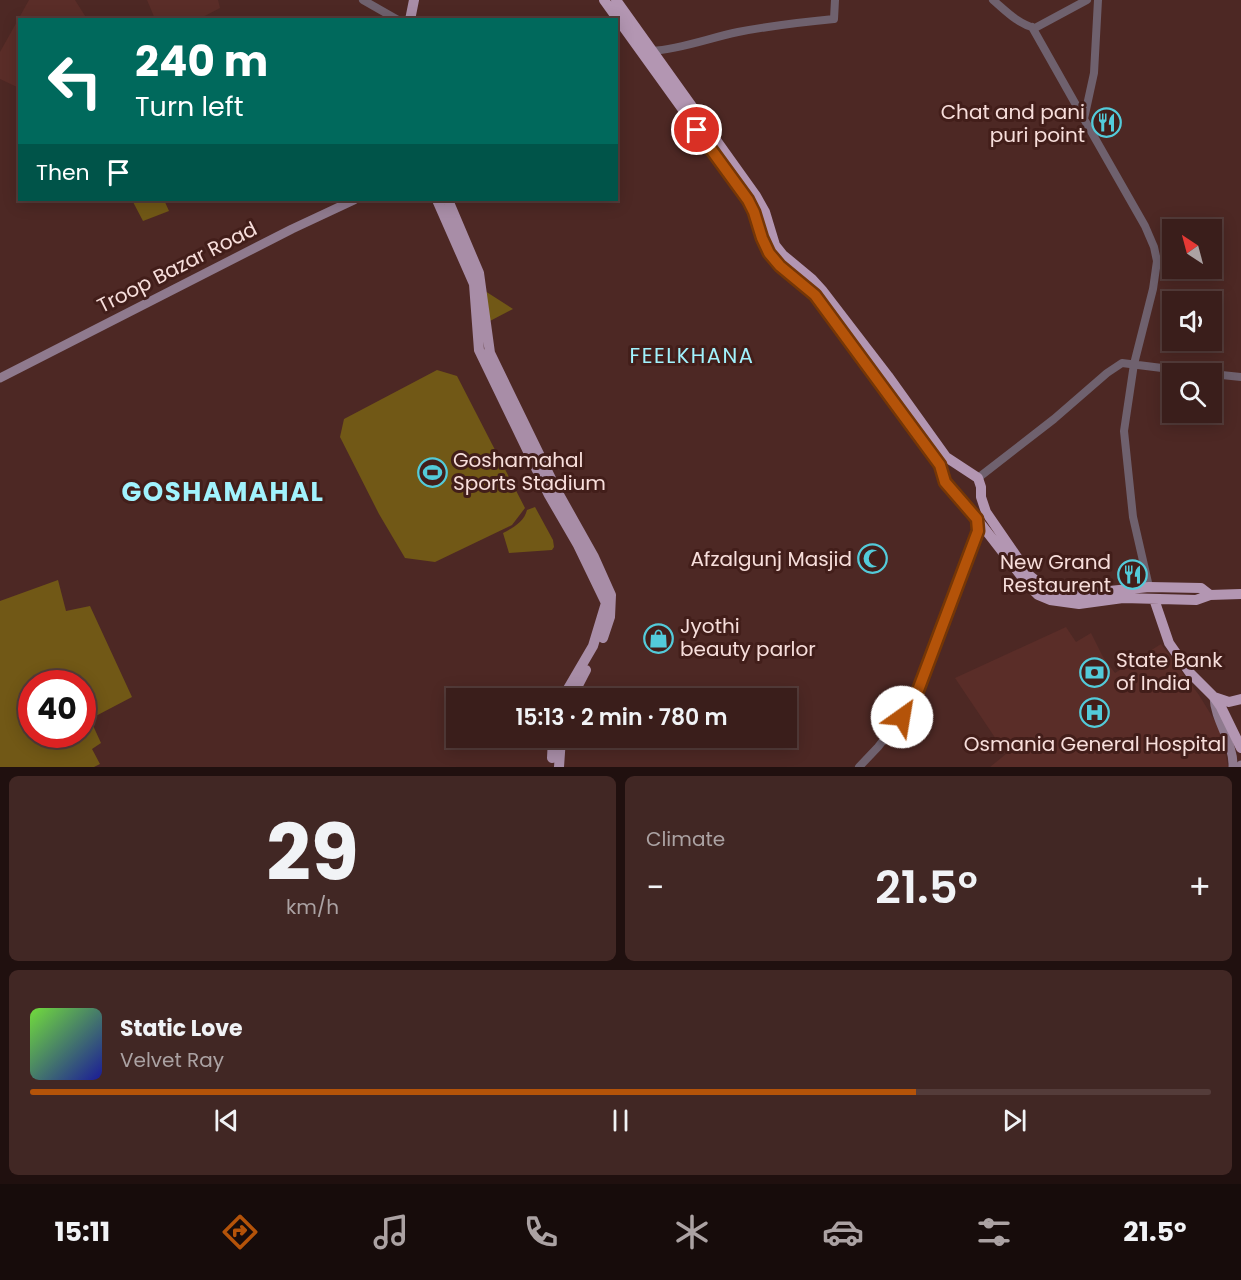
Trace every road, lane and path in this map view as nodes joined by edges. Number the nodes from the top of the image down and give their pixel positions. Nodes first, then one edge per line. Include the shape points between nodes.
1 (363, 0) edge
2 (414, 0) edge
3 (420, 0) edge
4 (604, 0) edge
5 (616, 0) edge
6 (835, 0) edge
7 (993, 0) edge
8 (1087, 0) edge
9 (1098, 0) edge
10 (394, 18) edge
11 (410, 18) edge
12 (417, 18) edge
13 (617, 18) edge
14 (618, 19) edge
15 (1032, 27) junction
16 (652, 51) junction
17 (1084, 119) junction
18 (352, 201) edge
19 (437, 201) edge
20 (448, 201) edge
21 (1134, 364) junction
22 (1162, 368) edge
23 (1222, 375) edge
24 (1241, 377) edge
25 (0, 378) edge
26 (944, 462) junction
27 (978, 478) junction
28 (977, 519) junction
29 (1149, 587) junction
30 (1241, 594) edge
31 (1210, 595) junction
32 (1154, 599) junction
33 (600, 636) junction
34 (568, 688) edge
35 (576, 688) edge
36 (1214, 697) junction
37 (1241, 699) edge
38 (1241, 743) edge
39 (553, 748) edge
40 (560, 748) edge
41 (552, 767) edge
42 (559, 767) edge
43 (858, 767) edge
44 (1233, 767) edge

1 - 10 street
2 - 11 main road
3 - 12 main road
4 - 13 highway
5 - 16 highway
6 - 16 street via 834,19 739,32
7 - 15 street via 1016,20
8 - 15 street
9 - 17 street via 1094,73
14 - 26 highway via 748,200 769,253 815,295
15 - 17 street
16 - 26 highway via 756,196 783,255 822,290
17 - 21 street via 1145,226 1157,261
18 - 25 main road, Troop Bazar Road
19 - 33 main road via 474,284 479,350 606,603
20 - 33 main road via 479,273 490,353 611,595 610,617
21 - 22 street
21 - 27 street via 1122,363 1107,373
21 - 29 street via 1124,431 1133,517
23 - 24 street
26 - 27 highway
26 - 28 highway via 945,482
27 - 29 highway via 986,512 1038,584 1070,595
28 - 32 highway via 1038,595 1078,604
28 - 43 street via 978,531 914,701
29 - 31 highway via 1201,588
30 - 31 highway
31 - 32 highway via 1196,600
32 - 36 highway via 1162,626 1179,658
33 - 34 main road
33 - 35 main road
36 - 37 highway via 1229,702
36 - 38 highway
36 - 44 main road via 1215,710 1233,754
39 - 41 main road
40 - 42 main road

